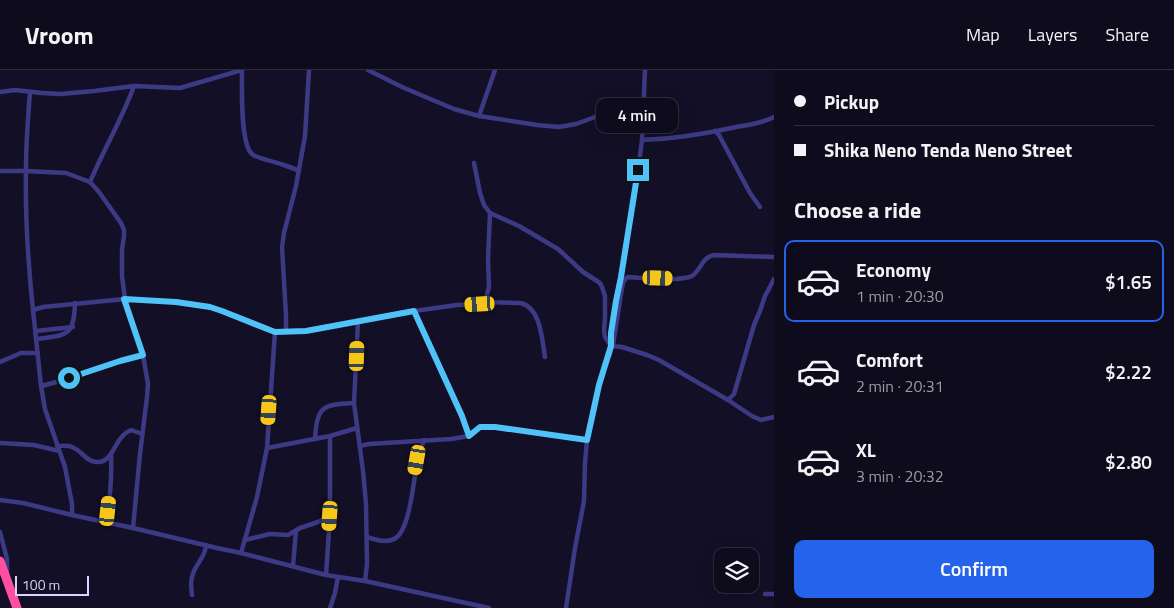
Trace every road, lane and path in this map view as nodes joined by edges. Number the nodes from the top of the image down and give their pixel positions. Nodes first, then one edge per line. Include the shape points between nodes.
1 (242, 70) edge
2 (309, 70) edge
3 (368, 70) edge
4 (381, 70) edge
5 (495, 70) edge
6 (645, 70) edge
7 (380, 76) junction
8 (134, 86) junction
9 (0, 92) edge
10 (30, 92) junction
11 (644, 99) junction
12 (479, 116) junction
13 (774, 117) edge
14 (715, 131) junction
15 (642, 140) junction
16 (474, 163) dead end
17 (0, 171) edge
18 (26, 171) junction
19 (299, 171) junction
20 (90, 182) junction
21 (760, 207) dead end
22 (490, 213) junction
23 (774, 257) edge
24 (774, 279) edge
25 (124, 299) junction
26 (485, 302) junction
27 (75, 303) junction
28 (33, 310) junction
29 (414, 311) junction
30 (358, 321) junction
31 (73, 327) junction
32 (36, 331) junction
33 (275, 332) junction
34 (286, 332) junction
35 (36, 339) junction
36 (612, 346) junction
37 (38, 353) junction
38 (143, 355) junction
39 (545, 357) dead end
40 (0, 362) edge
41 (41, 386) junction
42 (728, 400) junction
43 (354, 403) junction
44 (774, 417) edge
45 (357, 428) junction
46 (142, 434) junction
47 (330, 436) junction
48 (469, 436) junction
49 (315, 439) junction
50 (424, 440) junction
51 (587, 440) junction
52 (0, 444) edge
53 (360, 446) junction
54 (267, 448) junction
55 (58, 449) junction
56 (111, 455) junction
57 (0, 500) edge
58 (72, 515) junction
59 (330, 516) junction
60 (106, 522) junction
61 (134, 528) junction
62 (296, 531) junction
63 (0, 532) edge
64 (367, 538) junction
65 (245, 540) junction
66 (206, 545) junction
67 (241, 553) junction
68 (0, 561) edge
69 (293, 566) junction
70 (326, 575) junction
71 (338, 577) junction
72 (7, 578) junction
73 (365, 581) junction
74 (765, 594) dead end
75 (774, 594) edge
76 (192, 596) dead end
77 (16, 608) edge
78 (330, 608) edge
79 (489, 608) edge
80 (566, 608) edge

1 - 8 street via 180,88
1 - 19 street via 243,128 250,152
2 - 19 street via 305,136
3 - 7 street
4 - 7 street
5 - 12 street
6 - 11 street
7 - 12 street via 454,109
8 - 10 street via 60,94
8 - 20 street
9 - 10 street
10 - 18 street
11 - 12 street via 567,126
11 - 15 street
13 - 14 street
14 - 15 street
14 - 21 street
15 - 36 street via 611,333
16 - 22 street via 480,193
17 - 18 street
18 - 20 street via 66,173
18 - 28 street
19 - 34 street via 282,247
20 - 25 street via 124,230
22 - 26 street via 489,287
22 - 36 street via 558,249 600,284 605,296 605,337
23 - 36 street via 709,255 689,277 628,277 623,282
24 - 42 street via 754,325 734,394
25 - 27 street
25 - 33 street via 210,307
25 - 38 street
26 - 29 street
26 - 39 street via 520,303 530,307 541,332
27 - 28 street
27 - 31 street
28 - 32 street
29 - 30 street
29 - 48 street
30 - 34 street
30 - 43 street
31 - 32 street
31 - 35 street via 60,335
32 - 35 street
33 - 34 street
33 - 54 street
35 - 37 street
36 - 42 street via 659,360
36 - 51 street via 599,385
37 - 40 street via 21,353
37 - 41 street
38 - 41 street
38 - 46 street via 148,397
41 - 55 street
42 - 44 street via 760,420
43 - 45 street
43 - 49 street via 324,407 319,413
45 - 47 street
45 - 53 street
46 - 56 street via 131,430 126,432
46 - 61 street
47 - 49 street
47 - 59 street
48 - 50 street
48 - 51 street via 480,427 495,427
49 - 54 street
50 - 53 street
50 - 64 street via 417,460 409,509 398,537 384,541
51 - 80 street via 584,501
52 - 55 street
53 - 64 street
54 - 65 street
55 - 56 street via 74,448 94,462
55 - 58 street via 65,467
56 - 60 street
57 - 58 street
58 - 60 street
59 - 62 street
59 - 70 street
60 - 61 street
61 - 66 street
62 - 65 street via 288,535 270,534
62 - 69 street
63 - 72 street
64 - 73 street
65 - 67 street
66 - 67 street
66 - 76 street via 206,551 193,572
67 - 69 street
68 - 72 highway
69 - 70 street
70 - 71 street
71 - 73 street
71 - 78 street
72 - 77 highway
73 - 79 street
74 - 75 street

